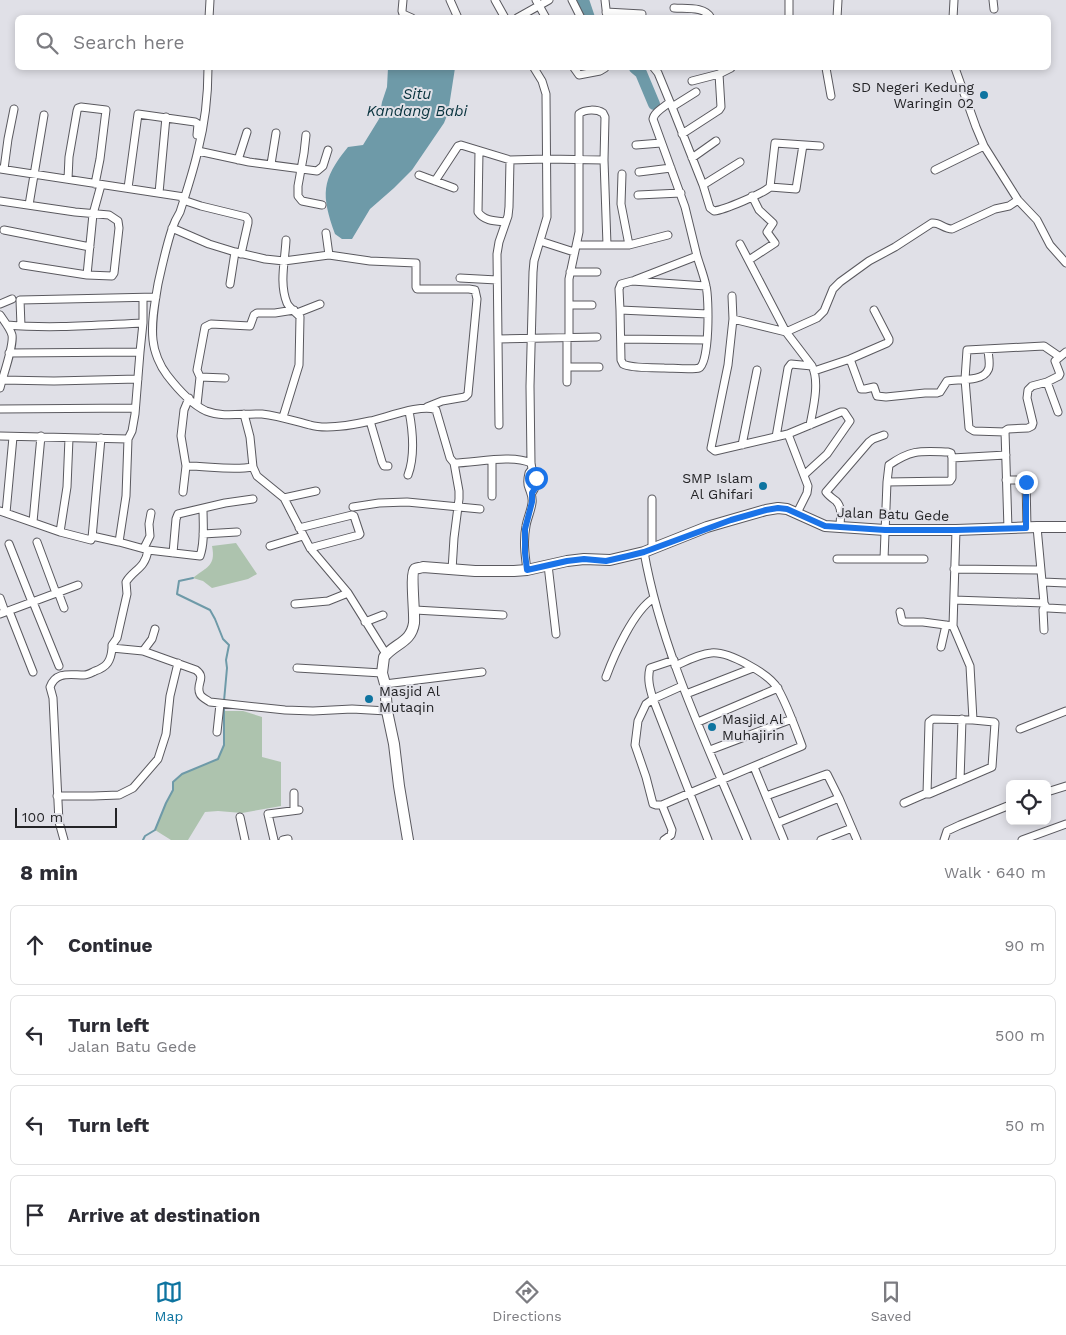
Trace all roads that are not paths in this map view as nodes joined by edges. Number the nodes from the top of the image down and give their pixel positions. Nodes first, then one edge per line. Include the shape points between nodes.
1 (210, 0) edge
2 (404, 0) edge
3 (450, 0) edge
4 (495, 0) edge
5 (549, 0) edge
6 (572, 0) edge
7 (605, 0) edge
8 (789, 0) edge
9 (838, 0) edge
10 (954, 0) edge
11 (993, 0) edge
12 (537, 3) edge
13 (674, 8) dead end
14 (994, 9) dead end
15 (642, 14) dead end
16 (209, 15) edge
17 (405, 15) edge
18 (457, 15) edge
19 (503, 15) edge
20 (521, 15) edge
21 (544, 15) edge
22 (579, 15) edge
23 (607, 15) edge
24 (709, 15) edge
25 (789, 15) edge
26 (837, 15) edge
27 (953, 15) edge
28 (208, 70) edge
29 (535, 70) edge
30 (575, 70) edge
31 (603, 70) edge
32 (656, 70) edge
33 (725, 70) edge
34 (826, 70) edge
35 (955, 70) edge
36 (719, 74) junction
37 (692, 81) dead end
38 (696, 92) dead end
39 (831, 96) dead end
40 (669, 105) junction
41 (14, 110) dead end
42 (44, 115) dead end
43 (166, 118) junction
44 (247, 132) dead end
45 (276, 133) dead end
46 (682, 134) junction
47 (306, 135) dead end
48 (4, 139) edge
49 (716, 141) dead end
50 (661, 143) junction
51 (636, 145) dead end
52 (803, 145) junction
53 (820, 146) dead end
54 (984, 146) junction
55 (328, 150) dead end
56 (198, 151) junction
57 (479, 151) junction
58 (692, 158) junction
59 (546, 159) junction
60 (238, 160) junction
61 (510, 160) junction
62 (579, 160) junction
63 (604, 160) junction
64 (740, 162) dead end
65 (270, 164) junction
66 (302, 168) junction
67 (671, 168) junction
68 (2, 169) edge
69 (935, 170) dead end
70 (639, 172) dead end
71 (34, 174) junction
72 (622, 174) dead end
73 (419, 175) dead end
74 (68, 179) junction
75 (435, 181) junction
76 (98, 184) junction
77 (702, 185) junction
78 (770, 186) junction
79 (128, 188) junction
80 (454, 188) dead end
81 (159, 193) junction
82 (681, 193) junction
83 (638, 195) dead end
84 (752, 196) junction
85 (183, 198) junction
86 (1018, 200) junction
87 (0, 201) edge
88 (29, 205) junction
89 (322, 205) dead end
90 (93, 214) junction
91 (506, 222) junction
92 (172, 228) junction
93 (4, 230) dead end
94 (326, 232) dead end
95 (668, 235) dead end
96 (286, 240) dead end
97 (540, 241) junction
98 (740, 244) dead end
99 (606, 245) junction
100 (629, 245) junction
101 (90, 247) junction
102 (576, 249) junction
103 (238, 253) junction
104 (329, 256) junction
105 (698, 256) junction
106 (749, 260) junction
107 (284, 261) junction
108 (1066, 263) edge
109 (23, 265) dead end
110 (570, 272) junction
111 (598, 272) dead end
112 (87, 275) junction
113 (460, 278) dead end
114 (497, 280) junction
115 (632, 281) junction
116 (230, 284) dead end
117 (706, 286) junction
118 (732, 296) dead end
119 (156, 297) junction
120 (143, 298) junction
121 (12, 299) dead end
122 (0, 304) edge
123 (320, 304) dead end
124 (592, 304) dead end
125 (568, 305) junction
126 (620, 310) junction
127 (874, 310) dead end
128 (295, 312) junction
129 (708, 314) junction
130 (0, 315) edge
131 (733, 319) junction
132 (143, 324) junction
133 (7, 325) junction
134 (21, 326) junction
135 (786, 332) junction
136 (597, 337) dead end
137 (568, 338) junction
138 (498, 339) junction
139 (532, 339) junction
140 (621, 339) junction
141 (707, 340) junction
142 (988, 349) junction
143 (140, 352) junction
144 (9, 353) junction
145 (1063, 354) edge
146 (850, 358) junction
147 (598, 366) dead end
148 (567, 367) junction
149 (813, 369) junction
150 (756, 370) dead end
151 (200, 378) junction
152 (225, 378) dead end
153 (138, 379) junction
154 (965, 379) junction
155 (2, 380) junction
156 (567, 382) dead end
157 (1047, 382) junction
158 (0, 388) edge
159 (189, 398) junction
160 (197, 406) junction
161 (427, 407) junction
162 (135, 408) junction
163 (0, 409) edge
164 (409, 411) junction
165 (1058, 412) dead end
166 (244, 414) junction
167 (283, 417) junction
168 (370, 421) junction
169 (499, 425) dead end
170 (810, 425) junction
171 (1005, 432) junction
172 (788, 434) junction
173 (884, 435) dead end
174 (0, 436) edge
175 (41, 436) junction
176 (13, 437) junction
177 (776, 437) junction
178 (69, 438) junction
179 (101, 438) junction
180 (128, 439) junction
181 (742, 445) junction
182 (1006, 455) junction
183 (952, 458) junction
184 (492, 460) junction
185 (454, 462) junction
186 (186, 466) junction
187 (388, 466) dead end
188 (531, 466) junction
189 (253, 467) junction
190 (804, 474) junction
191 (408, 475) dead end
192 (1006, 480) junction
193 (887, 482) junction
194 (316, 491) dead end
195 (183, 492) dead end
196 (492, 496) dead end
197 (284, 498) junction
198 (253, 499) dead end
199 (652, 499) dead end
200 (353, 507) dead end
201 (459, 508) junction
202 (203, 509) junction
203 (480, 509) dead end
204 (3, 512) edge
205 (150, 513) dead end
206 (797, 513) junction
207 (33, 522) junction
208 (840, 527) junction
209 (1032, 527) junction
210 (1066, 527) edge
211 (299, 528) junction
212 (1008, 529) junction
213 (885, 530) junction
214 (956, 530) junction
215 (60, 532) junction
216 (237, 532) dead end
217 (203, 534) junction
218 (92, 536) junction
219 (303, 536) junction
220 (37, 542) dead end
221 (119, 542) junction
222 (9, 544) dead end
223 (270, 546) dead end
224 (310, 548) junction
225 (146, 549) junction
226 (648, 550) junction
227 (173, 553) junction
228 (837, 559) dead end
229 (884, 559) junction
230 (924, 559) dead end
231 (548, 565) junction
232 (954, 568) junction
233 (452, 570) junction
234 (527, 570) junction
235 (1041, 570) junction
236 (1043, 582) junction
237 (1066, 583) edge
238 (78, 585) dead end
239 (57, 593) junction
240 (348, 593) junction
241 (0, 598) edge
242 (654, 598) junction
243 (954, 600) junction
244 (32, 602) junction
245 (295, 604) dead end
246 (1044, 604) junction
247 (64, 608) dead end
248 (1066, 609) edge
249 (415, 610) junction
250 (5, 612) edge
251 (900, 612) dead end
252 (383, 615) dead end
253 (504, 615) dead end
254 (365, 622) junction
255 (950, 625) junction
256 (155, 629) dead end
257 (1044, 630) dead end
258 (556, 634) dead end
259 (941, 647) dead end
260 (112, 648) junction
261 (143, 651) junction
262 (386, 654) junction
263 (178, 663) junction
264 (674, 663) junction
265 (59, 666) dead end
266 (297, 668) dead end
267 (753, 668) junction
268 (33, 672) dead end
269 (482, 672) dead end
270 (382, 673) junction
271 (606, 676) dead end
272 (385, 684) junction
273 (682, 686) junction
274 (778, 688) junction
275 (686, 694) junction
276 (653, 700) junction
277 (220, 704) junction
278 (387, 710) junction
279 (1066, 712) edge
280 (792, 719) junction
281 (962, 719) junction
282 (973, 720) junction
283 (698, 722) junction
284 (1020, 729) dead end
285 (217, 732) dead end
286 (710, 750) junction
287 (754, 767) junction
288 (722, 780) junction
289 (960, 781) junction
290 (1066, 786) edge
291 (1051, 791) edge
292 (294, 792) dead end
293 (927, 793) junction
294 (690, 794) junction
295 (57, 796) junction
296 (766, 796) junction
297 (839, 798) junction
298 (904, 804) dead end
299 (662, 805) junction
300 (1006, 807) edge
301 (240, 817) dead end
302 (777, 823) junction
303 (1066, 824) edge
304 (852, 828) junction
305 (64, 840) edge
306 (245, 840) edge
307 (274, 840) edge
308 (408, 840) edge
309 (664, 840) edge
310 (708, 840) edge
311 (747, 840) edge
312 (784, 840) edge
313 (821, 840) edge
314 (857, 840) edge
315 (944, 840) edge
316 (1022, 840) edge

1 - 16 street
2 - 17 street via 402,11
3 - 18 street
4 - 19 street
5 - 12 street
6 - 22 street
7 - 23 street
8 - 25 street
9 - 26 street
10 - 27 street
11 - 14 street
12 - 20 street
12 - 21 street
13 - 24 street via 704,11
15 - 23 street
28 - 56 street via 206,108
29 - 59 street via 546,94
30 - 31 street via 581,75
32 - 40 street
33 - 36 street
34 - 39 street
35 - 54 street
36 - 37 street
36 - 46 street via 719,110
38 - 40 street
40 - 46 street
40 - 50 street via 652,120
41 - 48 street
42 - 71 street
43 - 79 street via 138,114
43 - 81 street
43 - 85 street via 198,124
44 - 60 street
45 - 65 street
46 - 58 street
47 - 66 street
48 - 68 street
49 - 58 street
50 - 51 street
50 - 67 street
52 - 53 street
52 - 78 street via 796,189
52 - 78 street via 775,144
54 - 69 street
54 - 86 street
55 - 66 street via 322,168 317,171
56 - 60 street
56 - 85 street
57 - 61 street
57 - 75 street via 459,146
57 - 91 street via 478,212 485,219
58 - 77 street
59 - 61 street
59 - 62 street
59 - 97 street via 547,217
60 - 65 street
61 - 91 street via 510,207
62 - 63 street
62 - 63 street via 579,116 584,111 599,111 604,115
62 - 102 street
63 - 99 street
64 - 77 street
65 - 66 street
66 - 89 street via 297,192 299,199
67 - 70 street
67 - 82 street
68 - 71 street
71 - 74 street
71 - 88 street
72 - 100 street via 621,204
73 - 75 street
74 - 76 street
74 - 76 street via 78,109 106,110
75 - 80 street
76 - 79 street
76 - 90 street
77 - 84 street via 714,211
78 - 84 street
79 - 81 street
81 - 85 street
82 - 83 street
82 - 105 street
84 - 106 street via 759,210 773,223 766,232 775,243
85 - 92 street
85 - 103 street via 246,217 248,223
86 - 108 street via 1037,220 1050,245
86 - 135 street via 952,229 932,223 863,264 834,289 817,318
87 - 88 street
88 - 90 street
90 - 101 street
90 - 112 street via 112,216 118,221 119,228 114,274
91 - 114 street via 498,242
92 - 103 street
92 - 119 street
93 - 101 street
94 - 104 street
95 - 100 street
96 - 107 street
97 - 102 street
97 - 139 street via 532,272
98 - 106 street
99 - 100 street
99 - 102 street
101 - 112 street
102 - 110 street
103 - 107 street
103 - 116 street
104 - 107 street
104 - 161 street via 416,263 417,289 469,289 476,292 468,394
105 - 115 street
105 - 117 street
106 - 135 street
107 - 128 street via 284,291 287,304
109 - 112 street
110 - 111 street
110 - 125 street
113 - 114 street
114 - 138 street
115 - 117 street
115 - 126 street via 619,286
117 - 129 street
118 - 131 street
119 - 120 street
119 - 159 street via 153,342 157,357 166,374
120 - 132 street
120 - 134 street via 20,300
121 - 122 street
123 - 128 street
124 - 125 street
125 - 137 street
126 - 129 street
126 - 140 street
127 - 146 street via 889,341
128 - 151 street via 257,313 250,326 207,325 197,370
128 - 167 street via 300,317 299,365
129 - 141 street
130 - 133 street
131 - 135 street
131 - 181 street via 728,364 711,446 715,451
132 - 134 street
132 - 143 street
133 - 134 street
133 - 144 street via 12,340
135 - 149 street
136 - 137 street
137 - 139 street
137 - 148 street
138 - 139 street
138 - 169 street
139 - 188 street
140 - 141 street
140 - 141 street via 621,360 625,365 698,368 703,363
142 - 145 street via 1044,346
142 - 154 street via 987,372 980,378
142 - 154 street via 967,350
143 - 144 street
143 - 153 street
144 - 155 street
145 - 157 street via 1055,361 1060,375
146 - 149 street
146 - 154 street via 861,389 874,387 879,397 937,393 947,380
147 - 148 street
148 - 156 street
149 - 170 street via 816,387
149 - 177 street via 794,364 788,368
150 - 181 street
151 - 152 street
151 - 160 street
153 - 155 street
153 - 162 street
154 - 171 street via 969,428 974,432
155 - 158 street
157 - 165 street
157 - 171 street via 1028,390 1032,426
159 - 160 street
159 - 186 street via 181,436
160 - 166 street via 221,415
161 - 164 street
161 - 185 street via 438,413 450,458
162 - 163 street
162 - 180 street
164 - 168 street
164 - 191 street via 413,441
166 - 167 street
166 - 189 street
167 - 168 street via 310,426 328,427
168 - 187 street via 382,462
170 - 172 street
170 - 190 street via 842,412 850,421 827,454
171 - 182 street
172 - 177 street
172 - 190 street
173 - 208 street via 868,442 826,492 839,505
174 - 176 street
175 - 176 street
175 - 178 street
175 - 207 street
176 - 204 street
177 - 181 street
178 - 179 street
178 - 215 street via 67,487
179 - 180 street
179 - 218 street
180 - 221 street via 126,496
182 - 183 street
182 - 192 street
183 - 193 street via 950,481
183 - 193 street via 948,452 911,453 889,465
184 - 185 street
184 - 188 street via 519,460
184 - 196 street
185 - 201 street
186 - 189 street
186 - 195 street
188 - 234 street via 536,473 536,487 532,493 525,538
189 - 197 street via 257,476
190 - 206 street via 808,489
192 - 209 street via 1026,480
192 - 212 street
193 - 213 street
194 - 197 street
197 - 211 street
198 - 202 street
199 - 226 street
200 - 201 street via 418,502
201 - 203 street
201 - 233 street
202 - 217 street
202 - 227 street via 178,514
204 - 207 street
205 - 225 street via 150,536
206 - 208 street, Jalan Batu Gede via 822,525
206 - 226 street, Jalan Batu Gede via 772,508 707,527
207 - 215 street
208 - 213 street, Jalan Batu Gede
209 - 210 street, Jalan Batu Gede
209 - 212 street, Jalan Batu Gede
209 - 235 street
211 - 219 street
211 - 224 street via 354,516 359,535
212 - 214 street, Jalan Batu Gede
213 - 214 street, Jalan Batu Gede
213 - 229 street
214 - 232 street
215 - 218 street via 88,540
216 - 217 street
217 - 227 street via 200,556
218 - 221 street
219 - 223 street
219 - 224 street
220 - 239 street
221 - 225 street
222 - 244 street
224 - 240 street
225 - 227 street
225 - 260 street via 147,557 141,568 126,582 127,594 118,638
226 - 231 street, Jalan Batu Gede via 610,560 584,559
226 - 242 street
228 - 229 street
229 - 230 street
231 - 234 street, Jalan Batu Gede
231 - 258 street
232 - 235 street
232 - 243 street
233 - 234 street, Jalan Batu Gede
233 - 249 street, Jalan Batu Gede via 415,570 412,577
235 - 236 street
236 - 237 street
236 - 246 street
238 - 239 street
239 - 244 street
239 - 247 street
240 - 245 street via 328,601
240 - 254 street
241 - 250 street
242 - 264 street
242 - 271 street via 641,608 616,650
243 - 246 street
243 - 255 street
244 - 250 street
244 - 265 street
246 - 248 street via 1048,608
246 - 257 street
249 - 253 street
249 - 262 street, Jalan Batu Gede via 413,629 408,638
250 - 268 street
251 - 255 street via 903,622
252 - 254 street
254 - 262 street
255 - 259 street
255 - 282 street via 970,666
256 - 261 street
260 - 261 street
260 - 295 street via 109,662 101,670 87,675 63,675 54,679 50,687
261 - 263 street
262 - 270 street
263 - 277 street via 200,674 200,696
263 - 295 street via 166,734 158,759 133,788 119,794
264 - 267 street via 712,653 732,657
264 - 273 street
264 - 276 street via 650,668 648,674
266 - 270 street
267 - 274 street
267 - 275 street
269 - 272 street
270 - 272 street
272 - 278 street
273 - 275 street
273 - 276 street
274 - 280 street
274 - 283 street
275 - 283 street
276 - 294 street
276 - 299 street via 642,711 635,745 653,804
277 - 278 street via 285,710
277 - 285 street
278 - 308 street
279 - 284 street
280 - 286 street
280 - 287 street via 802,746
281 - 282 street
281 - 289 street
281 - 293 street via 930,721
282 - 289 street via 993,721 995,724 993,766
283 - 286 street
286 - 288 street
287 - 288 street
287 - 296 street
288 - 294 street
288 - 311 street
289 - 293 street
290 - 291 street
292 - 307 street via 296,810 268,814
293 - 298 street
294 - 299 street
294 - 310 street
295 - 305 street
296 - 297 street via 826,774
296 - 302 street
297 - 302 street
297 - 304 street
299 - 309 street via 672,830
300 - 315 street via 947,831
301 - 306 street
302 - 312 street
303 - 316 street
304 - 313 street
304 - 314 street

